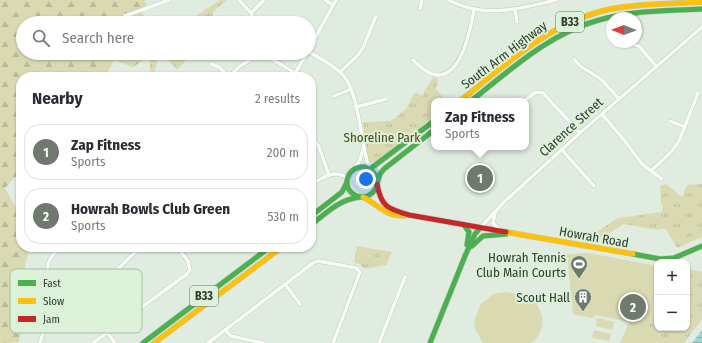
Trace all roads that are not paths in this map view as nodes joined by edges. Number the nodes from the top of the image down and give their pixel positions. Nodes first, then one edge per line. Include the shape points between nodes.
1 (169, 0) edge
2 (239, 0) edge
3 (264, 0) edge
4 (325, 0) edge
5 (336, 0) edge
6 (422, 0) edge
7 (448, 0) edge
8 (529, 0) edge
9 (556, 0) edge
10 (702, 2) edge
11 (333, 5) junction
12 (531, 6) junction
13 (420, 8) dead end
14 (474, 9) junction
15 (702, 9) edge
16 (514, 10) junction
17 (251, 13) junction
18 (125, 16) dead end
19 (252, 16) edge
20 (376, 16) dead end
21 (517, 22) dead end
22 (702, 27) edge
23 (316, 36) edge
24 (641, 48) edge
25 (316, 57) edge
26 (574, 59) dead end
27 (250, 60) edge
28 (274, 60) edge
29 (303, 60) edge
30 (413, 60) dead end
31 (211, 64) dead end
32 (656, 66) junction
33 (224, 72) edge
34 (234, 72) edge
35 (293, 72) edge
36 (296, 72) edge
37 (340, 72) junction
38 (351, 89) junction
39 (698, 92) dead end
40 (334, 96) dead end
41 (464, 98) edge
42 (475, 98) edge
43 (528, 98) edge
44 (619, 99) junction
45 (386, 100) dead end
46 (356, 107) junction
47 (602, 114) junction
48 (670, 121) dead end
49 (431, 123) edge
50 (685, 127) junction
51 (431, 132) edge
52 (580, 133) junction
53 (316, 141) edge
54 (363, 146) junction
55 (562, 150) junction
56 (355, 168) junction
57 (369, 168) junction
58 (651, 171) junction
59 (329, 175) junction
60 (662, 179) dead end
61 (348, 180) junction
62 (316, 182) edge
63 (377, 184) junction
64 (594, 186) dead end
65 (362, 197) junction
66 (316, 212) edge
67 (495, 212) junction
68 (409, 216) junction
69 (316, 221) edge
70 (464, 225) junction
71 (480, 228) junction
72 (499, 231) junction
73 (511, 234) junction
74 (702, 246) edge
75 (56, 252) edge
76 (136, 252) edge
77 (181, 252) edge
78 (263, 252) edge
79 (275, 252) edge
80 (465, 256) junction
81 (48, 269) edge
82 (118, 269) edge
83 (405, 277) dead end
84 (285, 284) junction
85 (300, 304) dead end
86 (142, 308) edge
87 (225, 330) junction
88 (43, 333) edge
89 (106, 333) edge
90 (108, 333) edge
91 (246, 341) edge
92 (40, 343) edge
93 (93, 343) edge
94 (116, 343) edge
95 (143, 343) edge
96 (154, 343) edge
97 (208, 343) edge
98 (263, 343) edge
99 (333, 343) edge
100 (379, 343) edge
101 (430, 343) edge

1 - 18 street
2 - 17 street
3 - 17 street
4 - 11 street
5 - 11 street
6 - 13 street
7 - 14 street
8 - 12 street
9 - 12 street
10 - 41 main road, South Arm Highway / B33 via 623,7 578,19 542,38
11 - 23 street
12 - 16 street
14 - 16 street
14 - 30 street via 468,38 453,69 436,75
15 - 42 main road, South Arm Highway / B33 via 626,14 580,25 545,44
16 - 21 street
17 - 19 street
20 - 37 street via 363,48
22 - 32 street, Clarence Street
24 - 32 street
25 - 37 street
26 - 44 street via 601,80
27 - 34 street
28 - 35 street
29 - 36 street
31 - 33 street
32 - 44 street, Clarence Street
37 - 38 street
38 - 40 street
38 - 46 street
39 - 50 street
43 - 52 street via 536,92 543,93
44 - 47 street, Clarence Street
45 - 46 street
46 - 54 street
47 - 52 street, Clarence Street
47 - 58 street
48 - 50 street
49 - 57 main road
50 - 58 street via 676,146
51 - 63 main road via 384,169
52 - 55 street, Clarence Street
53 - 59 street
54 - 56 street
54 - 57 street
55 - 64 street
55 - 67 street, Clarence Street
56 - 57 main road
56 - 61 main road
57 - 63 main road
58 - 60 street
59 - 61 street via 339,173
59 - 62 street
61 - 65 main road via 352,191
61 - 66 main road via 342,192
63 - 65 main road via 372,194
63 - 68 main road via 379,198 386,207
65 - 68 main road via 373,202 387,214
65 - 69 main road via 341,202
67 - 71 street, Clarence Street
67 - 72 street via 493,223
68 - 70 main road, Howrah Road
70 - 71 main road, Howrah Road
70 - 80 main road via 470,234
71 - 72 main road, Howrah Road
71 - 80 main road, Clarence Street
72 - 73 main road, Howrah Road
73 - 74 main road, Howrah Road via 661,259 674,258
73 - 80 main road via 480,237
75 - 81 street via 49,260
76 - 82 street
77 - 86 street via 189,264 189,272
78 - 95 main road, B33
79 - 96 main road, B33
80 - 101 main road, Clarence Street
83 - 100 street
84 - 85 street
84 - 87 street
84 - 99 street via 316,262 354,267 359,270 358,279
87 - 91 street via 231,336
87 - 97 street
88 - 92 street
89 - 93 street
90 - 94 street
91 - 98 street

